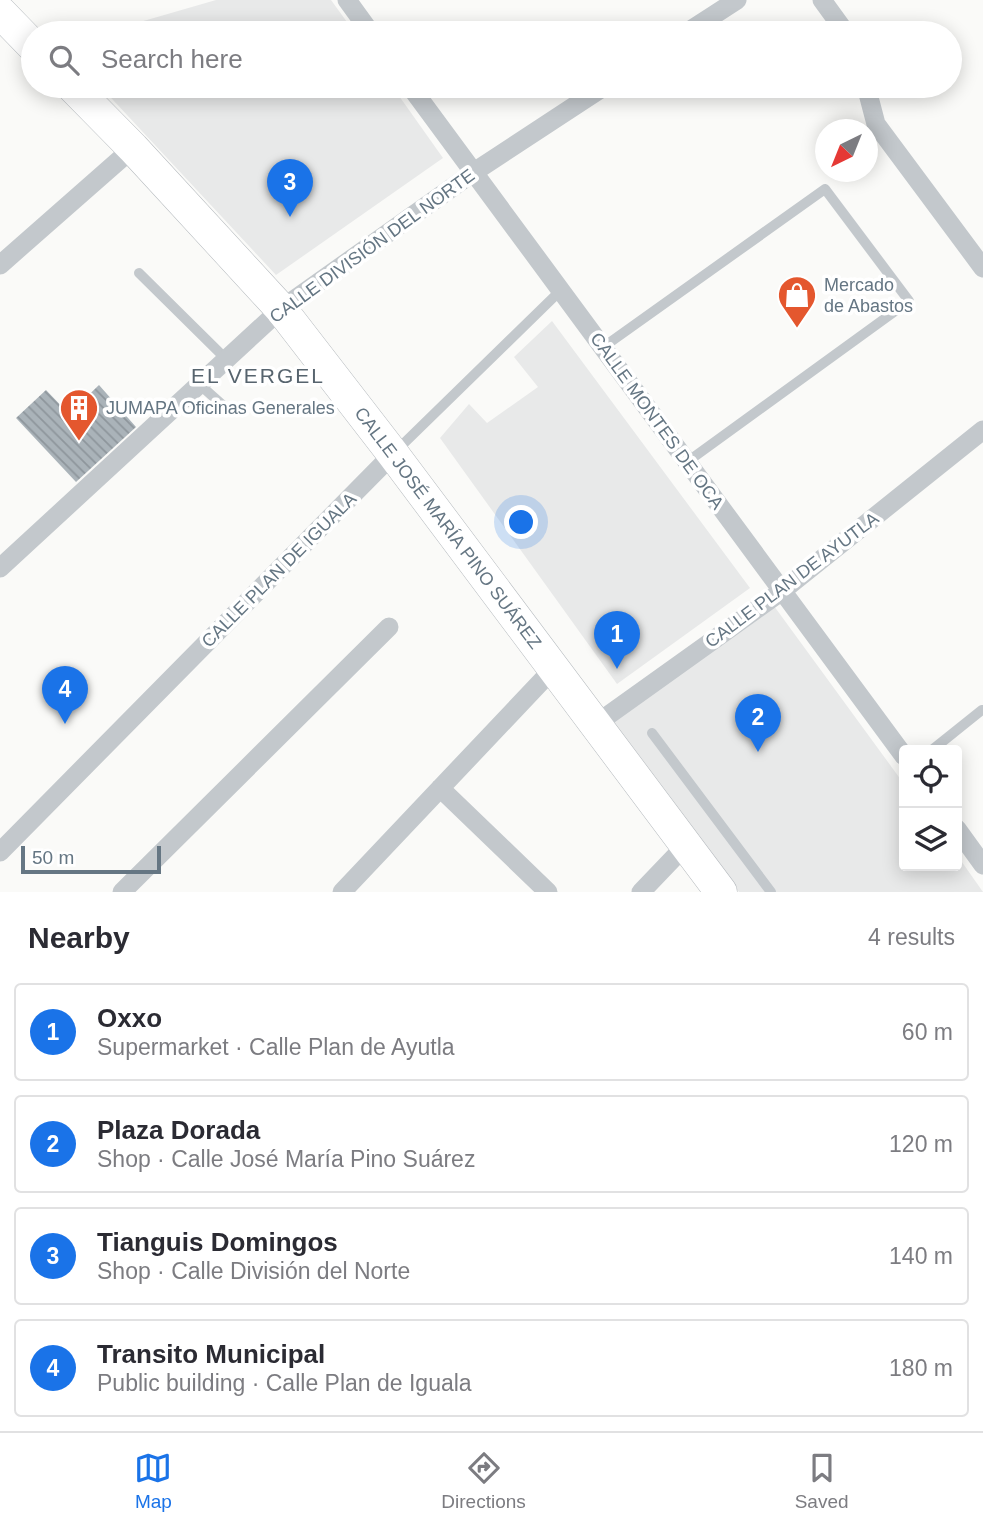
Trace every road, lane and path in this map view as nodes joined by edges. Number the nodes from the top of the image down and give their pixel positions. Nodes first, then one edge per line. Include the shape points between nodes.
1 (346, 0) edge
2 (737, 0) edge
3 (822, 0) edge
4 (0, 12) edge
5 (362, 21) edge
6 (705, 21) edge
7 (837, 21) edge
8 (21, 34) edge
9 (84, 98) edge
10 (419, 98) edge
11 (588, 98) edge
12 (869, 98) edge
13 (133, 148) junction
14 (474, 172) junction
15 (0, 265) edge
16 (983, 268) edge
17 (139, 273) dead end
18 (561, 290) junction
19 (281, 309) junction
20 (602, 348) junction
21 (226, 359) junction
22 (200, 384) junction
23 (227, 409) dead end
24 (983, 430) edge
25 (393, 454) junction
26 (687, 462) junction
27 (0, 568) edge
28 (782, 591) junction
29 (389, 627) dead end
30 (554, 668) junction
31 (983, 705) edge
32 (983, 712) edge
33 (596, 724) junction
34 (652, 733) dead end
35 (939, 745) edge
36 (899, 749) edge
37 (440, 788) junction
38 (962, 836) edge
39 (686, 845) junction
40 (0, 852) edge
41 (983, 865) edge
42 (122, 892) edge
43 (342, 892) edge
44 (548, 892) edge
45 (641, 892) edge
46 (721, 892) edge
47 (771, 892) edge

1 - 5 street
2 - 6 street
3 - 7 street
4 - 8 main road
9 - 13 main road, CALLE JOSÉ MARÍA PINO SUÁREZ
10 - 14 street, CALLE MONTES DE OCA
11 - 14 street, CALLE DIVISIÓN DEL NORTE
12 - 16 street via 876,124
13 - 15 street
13 - 19 main road, CALLE JOSÉ MARÍA PINO SUÁREZ
14 - 18 street, CALLE MONTES DE OCA
14 - 19 street, CALLE DIVISIÓN DEL NORTE
17 - 21 lane
18 - 20 street, CALLE MONTES DE OCA
18 - 25 lane, CALLE PLAN DE IGUALA
19 - 21 street, CALLE DIVISIÓN DEL NORTE
19 - 25 main road, CALLE JOSÉ MARÍA PINO SUÁREZ
20 - 26 street, CALLE MONTES DE OCA
20 - 26 lane via 825,189 909,301
21 - 22 street, CALLE DIVISIÓN DEL NORTE
22 - 23 lane
22 - 27 street, CALLE DIVISIÓN DEL NORTE
24 - 28 street, CALLE PLAN DE AYUTLA
25 - 30 main road, CALLE JOSÉ MARÍA PINO SUÁREZ
25 - 40 street, CALLE PLAN DE IGUALA
26 - 28 street, CALLE MONTES DE OCA
28 - 33 street, CALLE PLAN DE AYUTLA
28 - 36 street, CALLE MONTES DE OCA
29 - 42 street
30 - 33 main road, CALLE JOSÉ MARÍA PINO SUÁREZ
30 - 37 street
31 - 32 lane
32 - 35 lane
33 - 39 main road, CALLE JOSÉ MARÍA PINO SUÁREZ
34 - 47 lane
37 - 43 street
37 - 44 street
38 - 41 street
39 - 45 street
39 - 46 main road, CALLE JOSÉ MARÍA PINO SUÁREZ

